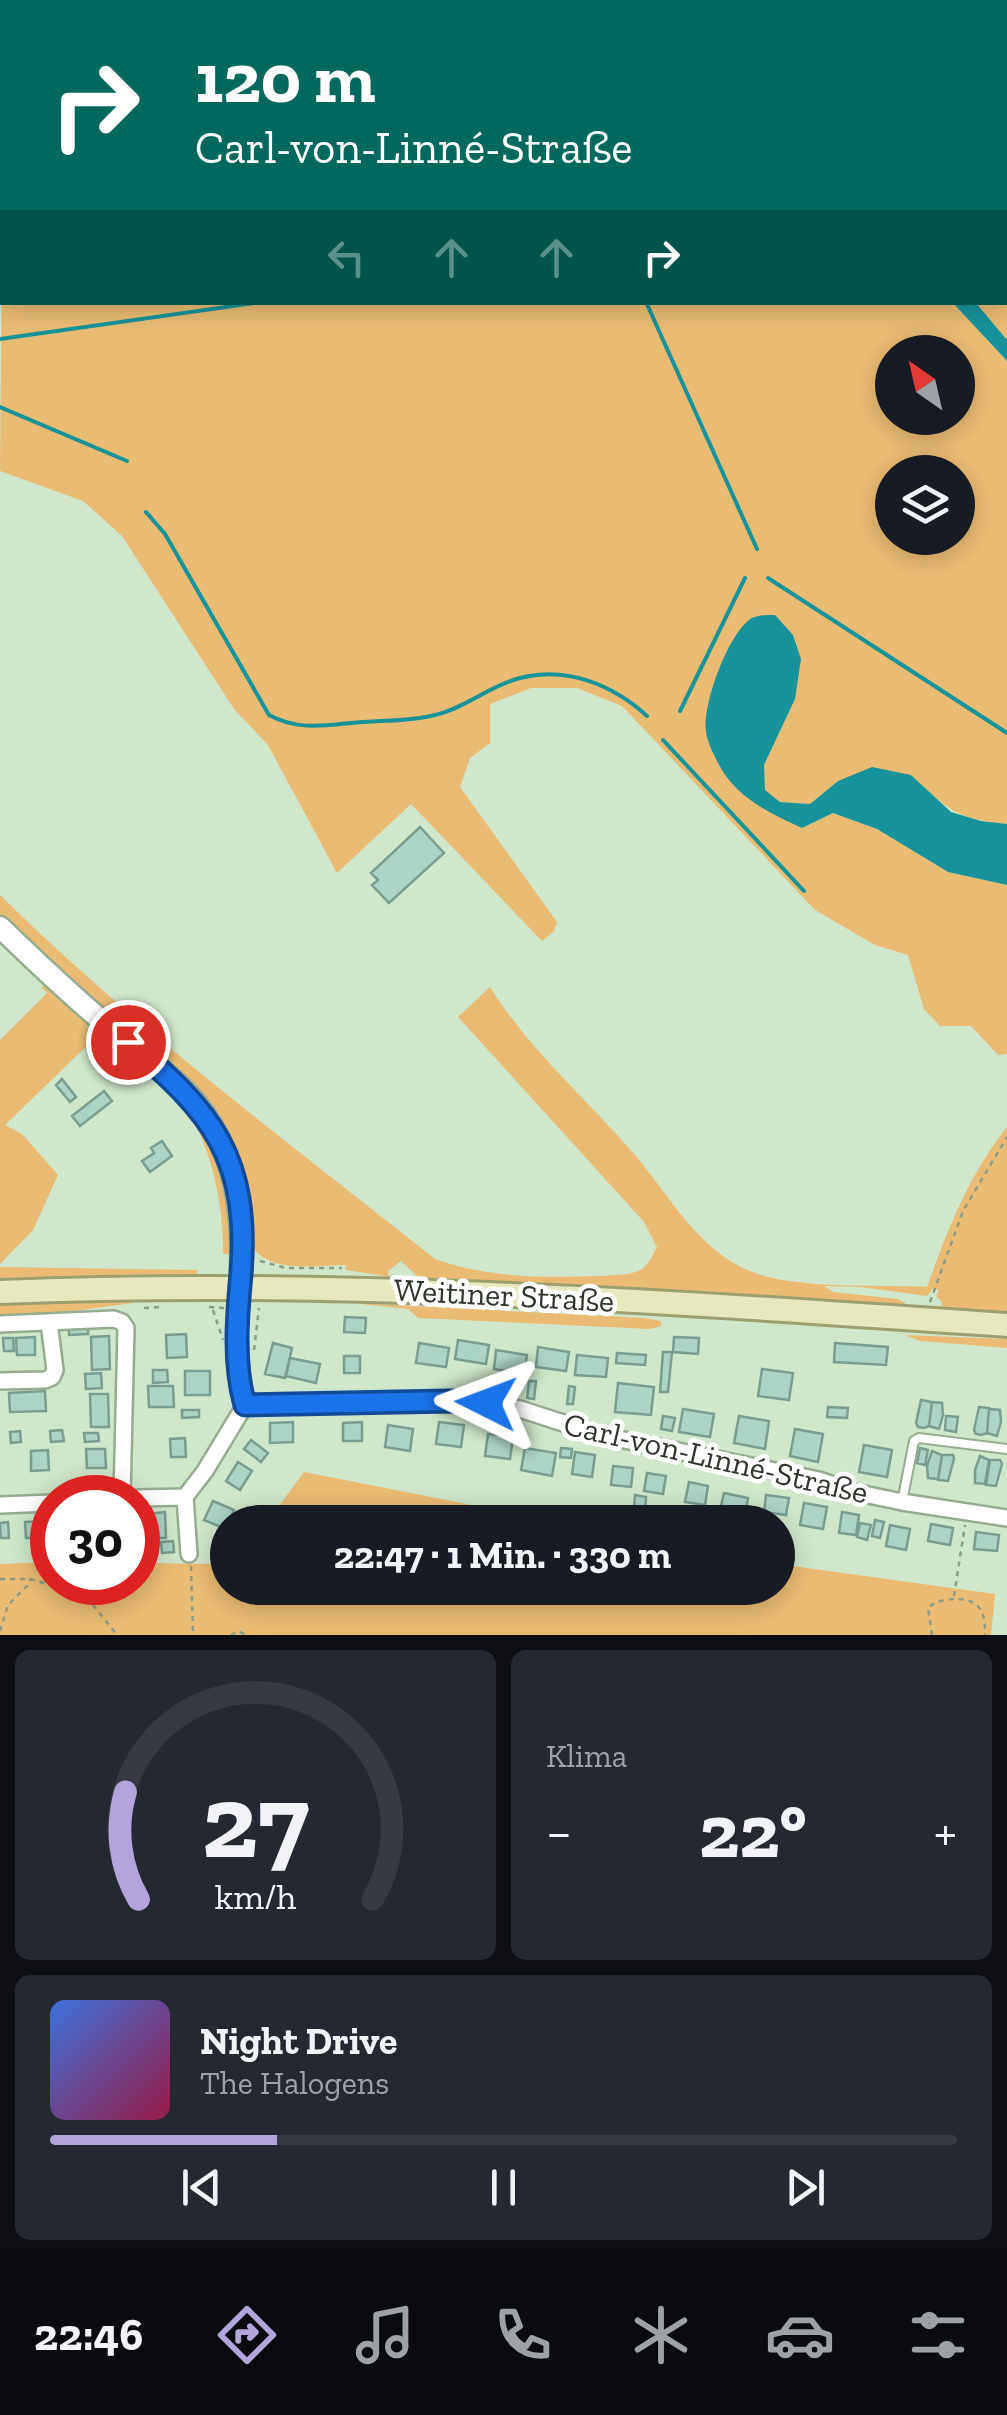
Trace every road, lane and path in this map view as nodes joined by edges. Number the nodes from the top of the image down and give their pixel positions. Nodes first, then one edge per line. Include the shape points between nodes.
1 (0, 928) edge
2 (1007, 1137) edge
3 (267, 1263) dead end
4 (342, 1268) dead end
5 (240, 1286) junction
6 (0, 1292) edge
7 (929, 1311) junction
8 (49, 1322) junction
9 (0, 1324) edge
10 (1007, 1326) edge
11 (0, 1382) edge
12 (245, 1405) junction
13 (1007, 1449) edge
14 (123, 1475) edge
15 (185, 1497) junction
16 (160, 1498) edge
17 (902, 1502) junction
18 (30, 1504) edge
19 (0, 1505) edge
20 (1007, 1518) edge
21 (964, 1527) dead end
22 (190, 1554) joint
23 (0, 1579) edge
24 (30, 1579) joint
25 (954, 1599) junction
26 (93, 1605) edge
27 (0, 1632) edge
28 (118, 1635) edge
29 (192, 1635) edge
30 (231, 1635) edge
31 (246, 1635) edge
32 (932, 1635) edge
33 (985, 1635) edge

1 - 5 main road via 185,1091 211,1124 235,1183
2 - 7 path via 963,1211
3 - 4 path
5 - 6 main road, Weitiner Straße
5 - 7 main road, Weitiner Straße
5 - 12 street via 238,1374
7 - 10 main road, Weitiner Straße
8 - 9 street
8 - 11 street via 52,1377
8 - 14 street via 114,1319 126,1328
12 - 15 street
12 - 17 street, Carl-von-Linné-Straße via 486,1403
13 - 17 lane via 914,1441
15 - 16 street
15 - 22 street
17 - 20 street, Carl-von-Linné-Straße
18 - 19 street
21 - 25 path
22 - 29 path
23 - 24 path
24 - 27 path via 8,1605
25 - 32 path via 928,1608
25 - 33 path via 978,1606
26 - 28 path
30 - 31 path

